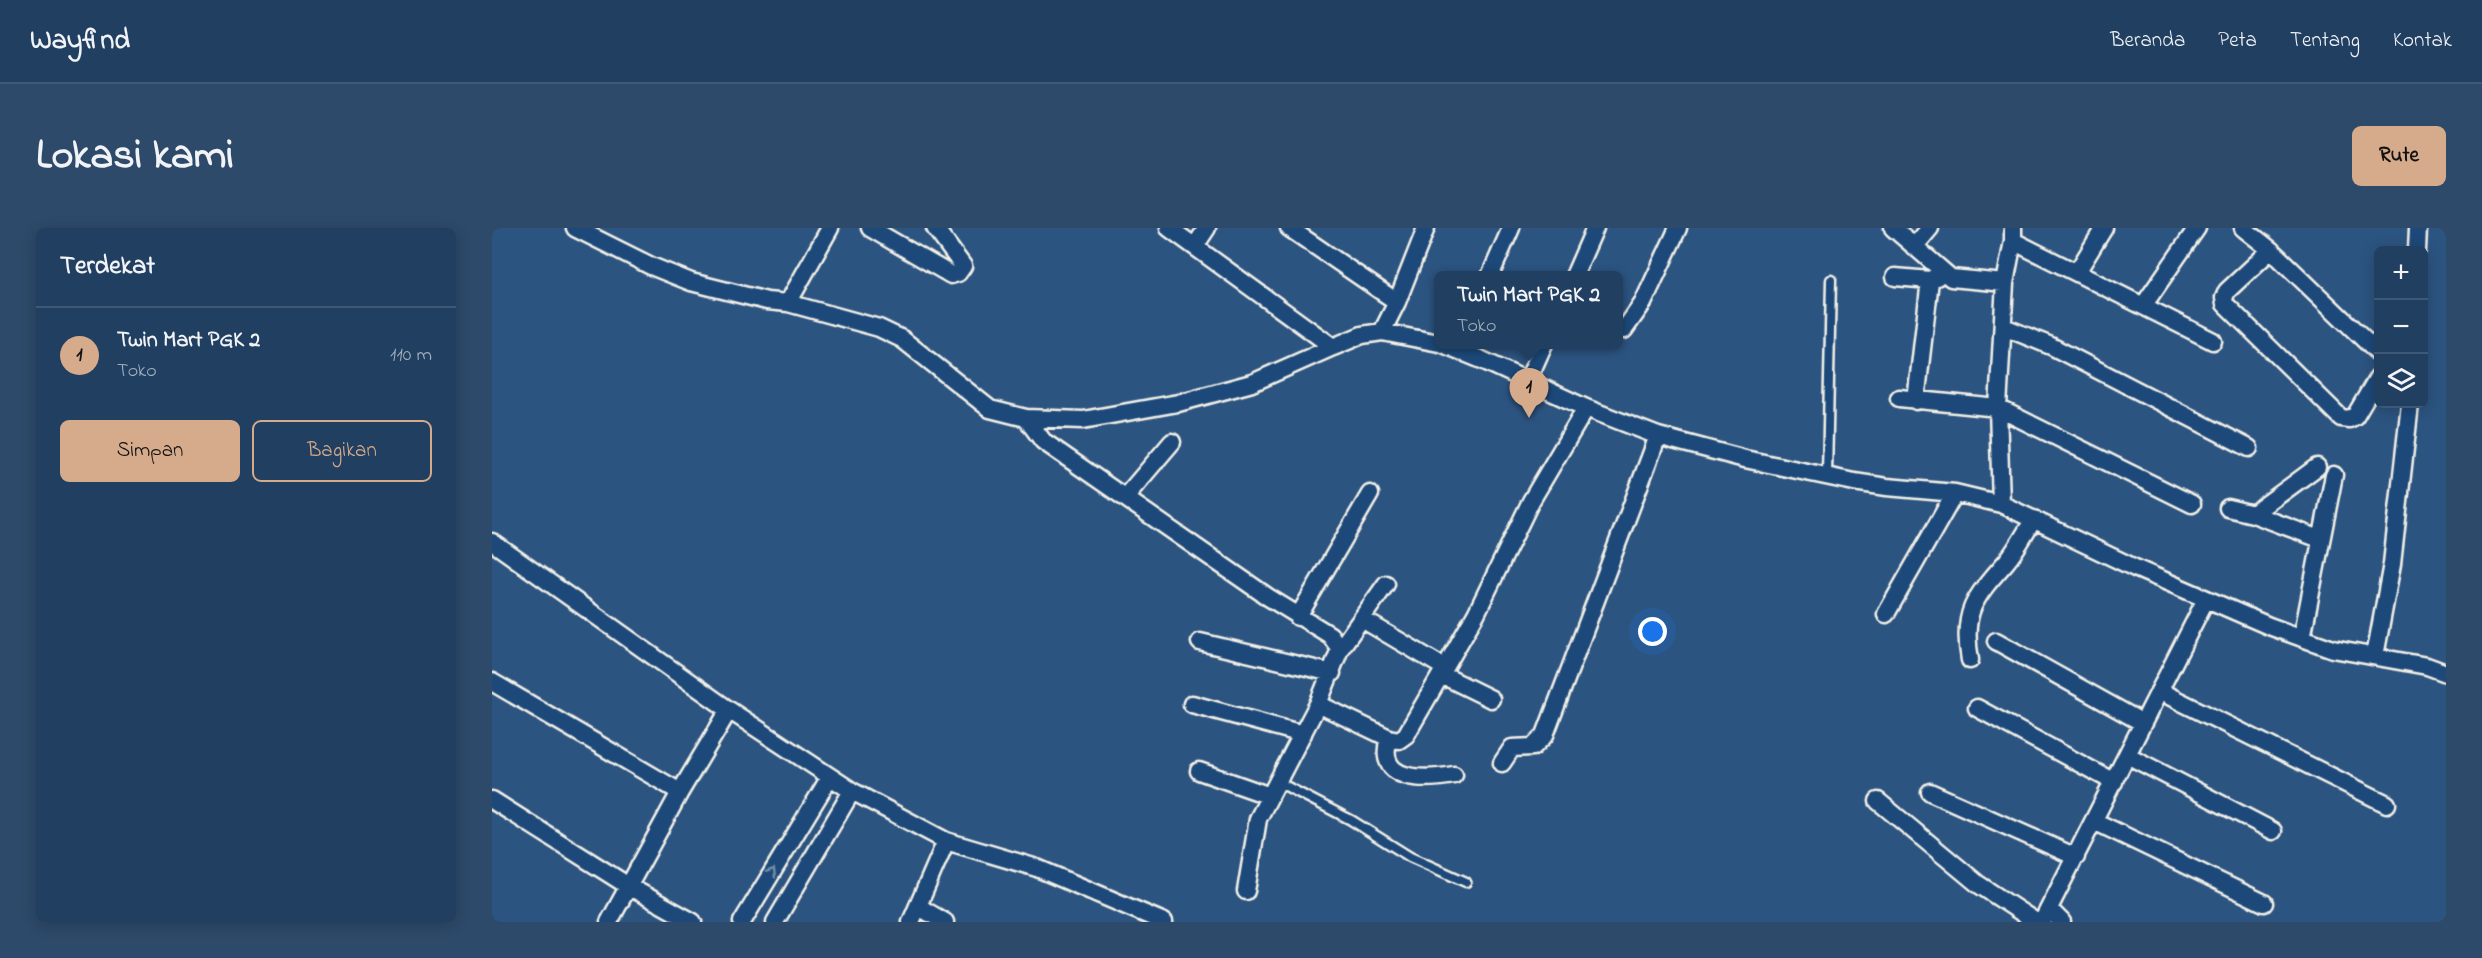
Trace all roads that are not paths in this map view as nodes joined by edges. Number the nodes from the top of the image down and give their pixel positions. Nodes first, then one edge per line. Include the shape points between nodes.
1 (575, 228) edge
2 (830, 228) edge
3 (870, 228) edge
4 (936, 228) edge
5 (1169, 228) edge
6 (1207, 228) edge
7 (1289, 228) edge
8 (1511, 228) edge
9 (1595, 228) edge
10 (1678, 228) edge
11 (1893, 228) edge
12 (1930, 228) edge
13 (2104, 228) edge
14 (2196, 228) edge
15 (2243, 228) edge
16 (2418, 228) edge
17 (1422, 230) edge
18 (2013, 231) edge
19 (1195, 246) junction
20 (2417, 246) edge
21 (1914, 247) junction
22 (2271, 250) junction
23 (1492, 271) edge
24 (1576, 271) edge
25 (2077, 272) junction
26 (1895, 277) dead end
27 (1937, 277) junction
28 (1831, 280) dead end
29 (2005, 284) junction
30 (1397, 302) junction
31 (788, 303) junction
32 (2143, 306) junction
33 (2004, 327) junction
34 (1624, 330) dead end
35 (1382, 332) junction
36 (2213, 341) dead end
37 (1434, 342) edge
38 (1333, 346) junction
39 (2374, 348) edge
40 (1458, 349) edge
41 (1542, 349) edge
42 (1527, 382) junction
43 (2374, 385) edge
44 (1899, 398) dead end
45 (1916, 401) junction
46 (1586, 408) junction
47 (1998, 408) junction
48 (2410, 408) edge
49 (1026, 418) junction
50 (1658, 436) junction
51 (1172, 442) dead end
52 (2249, 448) dead end
53 (2317, 467) dead end
54 (2334, 475) dead end
55 (1827, 476) junction
56 (1955, 493) junction
57 (1370, 494) dead end
58 (1126, 496) junction
59 (2001, 504) junction
60 (2192, 504) dead end
61 (2228, 508) dead end
62 (2253, 514) junction
63 (2034, 519) junction
64 (2320, 539) junction
65 (492, 542) edge
66 (1386, 584) dead end
67 (2206, 599) junction
68 (1886, 614) dead end
69 (1298, 617) junction
70 (1362, 619) junction
71 (2302, 639) junction
72 (1996, 641) dead end
73 (1200, 642) dead end
74 (1340, 649) junction
75 (2375, 656) junction
76 (1970, 660) dead end
77 (1444, 671) junction
78 (2446, 673) edge
79 (1332, 674) junction
80 (492, 682) edge
81 (2159, 691) junction
82 (1491, 699) dead end
83 (1192, 704) dead end
84 (1318, 704) junction
85 (1977, 708) dead end
86 (729, 710) junction
87 (2143, 723) junction
88 (1303, 734) junction
89 (1389, 738) junction
90 (2127, 755) junction
91 (1502, 763) dead end
92 (1199, 771) dead end
93 (1454, 775) dead end
94 (830, 777) junction
95 (2114, 782) junction
96 (1274, 789) junction
97 (852, 791) junction
98 (680, 792) junction
99 (1930, 792) dead end
100 (492, 800) edge
101 (1878, 801) dead end
102 (2387, 804) dead end
103 (2094, 821) junction
104 (2273, 831) dead end
105 (946, 842) junction
106 (2076, 857) junction
107 (1466, 882) dead end
108 (630, 887) junction
109 (1246, 891) dead end
110 (2264, 903) dead end
111 (919, 907) junction
112 (2046, 915) edge
113 (609, 922) edge
114 (693, 922) edge
115 (742, 922) edge
116 (775, 922) edge
117 (911, 922) edge
118 (945, 922) edge
119 (1164, 922) edge
120 (2036, 922) edge
121 (2062, 922) edge

1 - 31 street via 692,282
2 - 31 street
3 - 4 street via 951,275 958,273 963,266
5 - 19 street
6 - 19 street
7 - 30 street
8 - 23 street
9 - 24 street
10 - 34 street via 1642,303
11 - 21 street
12 - 21 street
13 - 25 street
14 - 32 street
15 - 22 street
16 - 20 street
17 - 30 street
18 - 25 street
18 - 29 street
19 - 38 street
21 - 27 street
22 - 39 street
22 - 43 street via 2227,291 2225,304 2342,418 2355,416
25 - 32 street
26 - 27 street
27 - 29 street
27 - 45 street
28 - 55 lane
29 - 33 street
30 - 35 street
31 - 49 street via 879,328 902,339 990,408
32 - 36 street
33 - 47 street
33 - 52 street via 2051,346
35 - 37 street
35 - 38 street
38 - 49 street via 1252,383 1178,403 1083,420
40 - 42 street
41 - 42 street
42 - 46 street
44 - 45 street
45 - 47 street
46 - 50 street
46 - 77 street via 1530,501
47 - 59 street
47 - 60 street
48 - 75 street via 2392,564
49 - 58 street via 1043,441
50 - 55 street
50 - 91 street via 1545,735 1533,747 1512,748
51 - 58 street
53 - 62 street
54 - 64 street
55 - 56 street via 1887,488
56 - 59 street
56 - 68 street
57 - 69 street
58 - 69 street
59 - 63 street
61 - 62 street
62 - 64 street
63 - 67 street
63 - 76 street via 1977,596 1966,628
64 - 71 street
65 - 86 street
66 - 70 street
67 - 71 street
67 - 81 street
69 - 74 street via 1330,635
70 - 74 street
70 - 77 street
71 - 75 street
72 - 87 street
73 - 79 street
74 - 79 street
75 - 78 street
77 - 82 street
77 - 89 street via 1406,735 1399,740
79 - 84 street
80 - 98 street
81 - 87 street
81 - 102 street
83 - 88 street
84 - 88 street
84 - 89 street
85 - 95 street
86 - 94 street
86 - 98 street
87 - 90 street
88 - 96 street
89 - 93 street via 1386,756 1400,773 1422,778
90 - 95 street
90 - 104 street
92 - 96 street
94 - 97 street
115 -> 94 street
95 - 103 street
96 - 107 lane via 1320,802 1410,858
96 - 109 street via 1256,828
97 - 105 street
97 - 116 street
98 - 108 street
99 - 106 street
100 - 108 street
101 - 120 street via 1978,884
103 - 106 street
103 - 110 street
105 - 111 street
105 - 119 street via 1037,868
106 - 112 street
108 - 113 street
108 - 114 street
111 - 117 street
111 - 118 street
112 - 121 street

